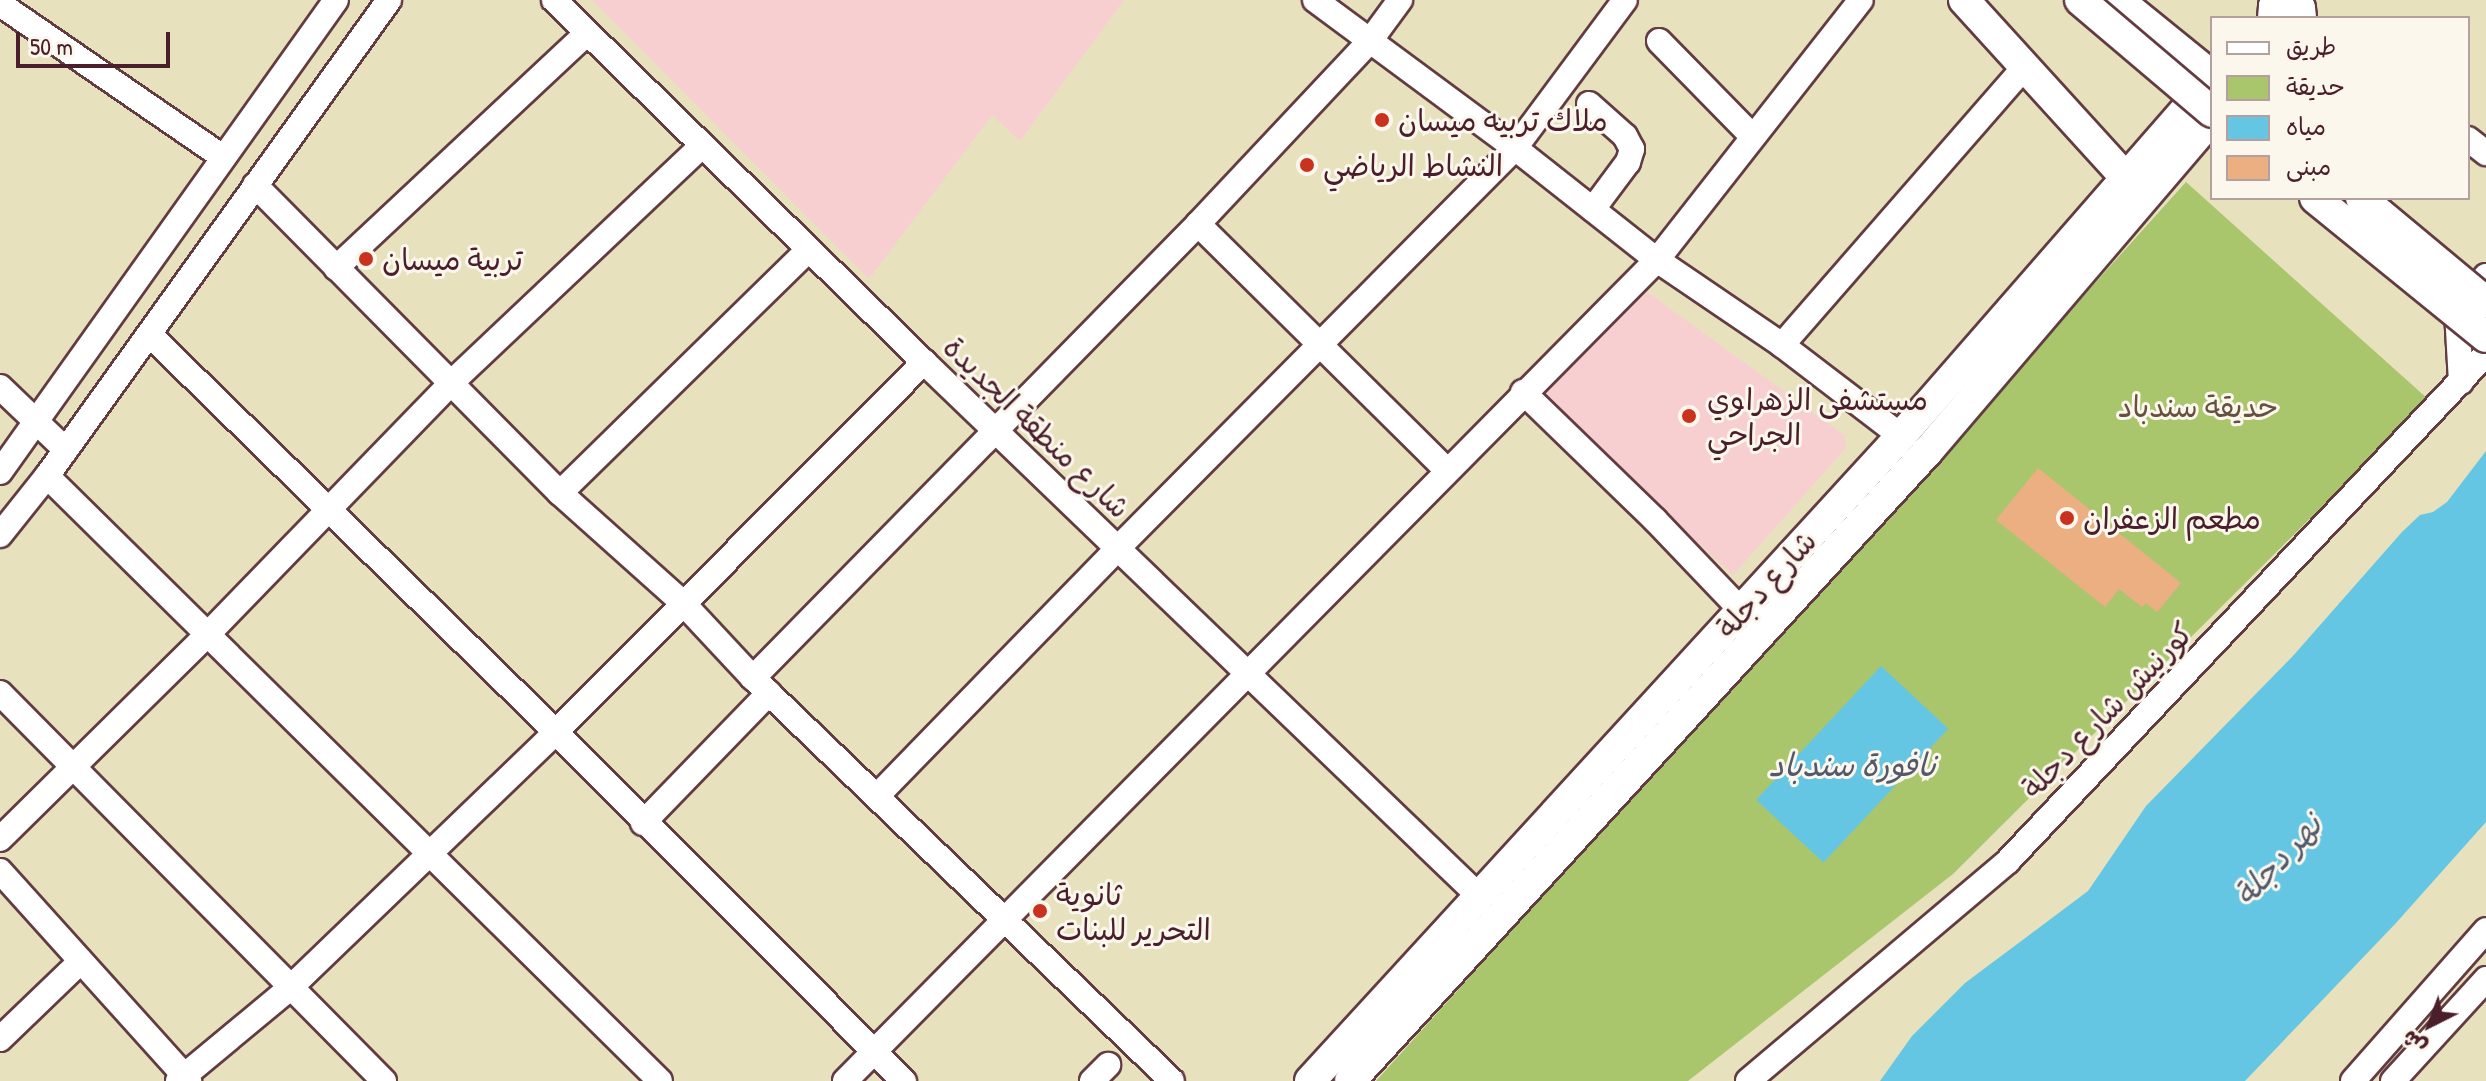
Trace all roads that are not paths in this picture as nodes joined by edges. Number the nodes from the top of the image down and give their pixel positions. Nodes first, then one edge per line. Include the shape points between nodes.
1 (336, 0) edge
2 (389, 0) edge
3 (554, 0) edge
4 (1315, 0) edge
5 (1400, 0) edge
6 (1625, 0) edge
7 (1861, 0) edge
8 (1964, 0) edge
9 (2080, 0) edge
10 (2118, 0) edge
11 (0, 4) edge
12 (587, 33) junction
13 (1370, 41) junction
14 (1659, 41) dead end
15 (2026, 65) junction
16 (2210, 76) edge
17 (2210, 80) edge
18 (1589, 104) dead end
19 (2210, 110) edge
20 (2210, 120) edge
21 (1753, 137) junction
22 (702, 146) junction
23 (1515, 148) junction
24 (223, 157) junction
25 (2126, 178) junction
26 (255, 185) junction
27 (2317, 200) edge
28 (2363, 200) edge
29 (1593, 209) junction
30 (1198, 224) junction
31 (808, 250) junction
32 (1657, 260) junction
33 (336, 268) junction
34 (2486, 276) edge
35 (2486, 302) edge
36 (149, 334) junction
37 (2486, 337) edge
38 (1782, 345) junction
39 (1320, 347) junction
40 (2486, 354) edge
41 (924, 362) junction
42 (2461, 382) junction
43 (451, 383) junction
44 (0, 387) edge
45 (1523, 392) junction
46 (35, 421) junction
47 (997, 432) junction
48 (1901, 436) junction
49 (66, 450) junction
50 (1927, 452) junction
51 (1447, 470) junction
52 (0, 472) edge
53 (47, 476) junction
54 (560, 493) junction
55 (328, 509) junction
56 (0, 535) edge
57 (1117, 549) junction
58 (683, 603) junction
59 (1742, 611) junction
60 (208, 634) junction
61 (1245, 673) junction
62 (761, 685) junction
63 (0, 693) edge
64 (556, 732) junction
65 (71, 766) junction
66 (878, 795) junction
67 (643, 823) junction
68 (0, 839) edge
69 (429, 854) junction
70 (2, 879) edge
71 (1479, 896) junction
72 (1004, 919) junction
73 (2486, 930) edge
74 (81, 961) junction
75 (2486, 979) edge
76 (290, 988) junction
77 (0, 1039) edge
78 (874, 1052) junction
79 (184, 1079) edge
80 (384, 1081) edge
81 (660, 1081) edge
82 (845, 1081) edge
83 (904, 1081) edge
84 (1172, 1081) edge
85 (1310, 1081) edge
86 (1350, 1081) edge
87 (1748, 1081) edge
88 (2353, 1081) edge
89 (2393, 1081) edge

1 - 24 street
2 - 26 street
3 - 12 street, شارع منطقة الجديدة
4 - 13 street
5 - 13 street
6 - 23 street
7 - 21 street
8 - 15 main road
9 - 19 main road, bridge
10 - 16 main road
11 - 24 street
12 - 22 street, شارع منطقة الجديدة
12 - 33 street
13 - 23 street
13 - 30 street
14 - 21 street
15 - 25 main road
15 - 38 street
17 - 25 main road, شارع دجلة
18 - 29 street via 1632,149
20 - 50 main road, شارع دجلة
21 - 32 street
22 - 31 street, شارع منطقة الجديدة
22 - 43 street
23 - 29 street
23 - 39 street
24 - 46 street
25 - 48 main road, شارع دجلة
26 - 33 street
26 - 36 street
27 - 37 main road, bridge
28 - 35 main road, bridge
29 - 32 street
30 - 39 street
30 - 47 street
31 - 41 street, شارع منطقة الجديدة
31 - 54 street
32 - 38 street
32 - 45 street
33 - 43 street
34 - 42 street via 2457,313
36 - 49 street
36 - 55 street
38 - 48 street
39 - 51 street
39 - 57 street
40 - 42 street, كورنيش شارع دجلة
41 - 47 street, شارع منطقة الجديدة
41 - 58 street
42 - 87 street, كورنيش شارع دجلة via 2008,861
43 - 54 street
43 - 55 street
44 - 46 street
45 - 51 street
45 - 59 street
46 - 49 street
46 - 52 street
47 - 57 street, شارع منطقة الجديدة
47 - 62 street
48 - 50 main road
48 - 59 main road, شارع دجلة
49 - 53 street
50 - 86 main road, شارع دجلة
51 - 61 street
53 - 56 street
53 - 60 street
54 - 58 street
55 - 60 street
55 - 64 street
57 - 61 street, شارع منطقة الجديدة
57 - 66 street
58 - 62 street
58 - 64 street
59 - 71 main road, شارع دجلة
60 - 65 street
60 - 69 street
61 - 71 street, شارع منطقة الجديدة
61 - 72 street
62 - 66 street
62 - 67 street
63 - 65 street
64 - 67 street
64 - 69 street
65 - 68 street
65 - 76 street
66 - 72 street
67 - 78 street
69 - 76 street
69 - 81 street
70 - 74 street
71 - 85 main road, شارع دجلة
72 - 78 street
72 - 84 street
73 - 88 street
74 - 77 street
74 - 79 street
75 - 89 street
76 - 79 street
76 - 80 street
78 - 82 street
78 - 83 street

